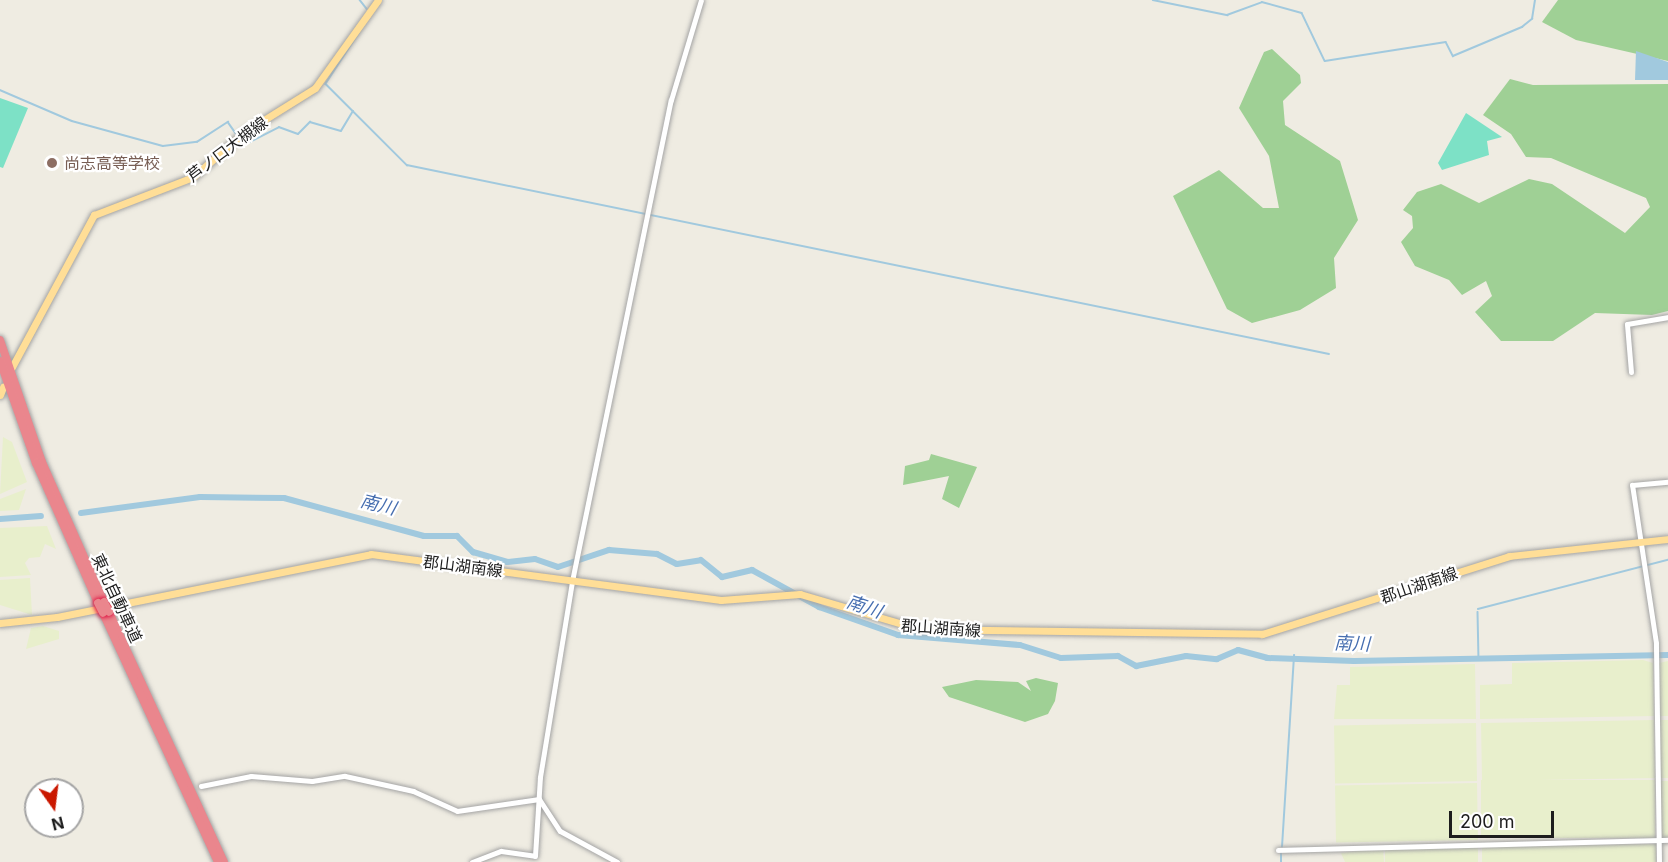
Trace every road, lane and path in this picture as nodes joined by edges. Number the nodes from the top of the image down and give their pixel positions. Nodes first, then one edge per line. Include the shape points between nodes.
1 (378, 0) edge
2 (701, 0) edge
3 (1668, 317) edge
4 (0, 340) edge
5 (0, 361) edge
6 (12, 367) dead end
7 (1631, 372) dead end
8 (3, 387) dead end
9 (0, 395) edge
10 (1668, 482) edge
11 (1637, 539) junction
12 (1668, 539) edge
13 (572, 581) junction
14 (101, 602) junction
15 (106, 612) junction
16 (0, 623) edge
17 (201, 786) dead end
18 (539, 798) junction
19 (1668, 840) edge
20 (1659, 841) junction
21 (1278, 850) dead end
22 (218, 862) edge
23 (224, 862) edge
24 (472, 862) edge
25 (617, 862) edge
26 (1659, 862) edge

1 - 6 main road, 芦ノ口大槻線 via 315,88 243,133 193,177 94,215
2 - 13 street via 671,100
3 - 7 street via 1627,324
4 - 14 highway, 東北自動車道 via 42,462
5 - 14 highway, 東北自動車道 via 36,463
8 - 9 main road
10 - 11 street via 1632,485
11 - 12 main road, 郡山湖南線
11 - 13 main road, 郡山湖南線 via 1509,556 1262,634 920,629 800,594 721,600
11 - 20 street via 1656,655
13 - 16 main road, 郡山湖南線 via 356,555 57,617
13 - 18 street
14 - 15 highway, 東北自動車道, bridge
15 - 22 highway, 東北自動車道
15 - 23 highway, 東北自動車道
17 - 18 street via 251,776 312,782 345,776 404,788 463,811
18 - 24 street via 534,858 501,851
18 - 25 street via 560,831
19 - 20 street
20 - 21 street
20 - 26 street

